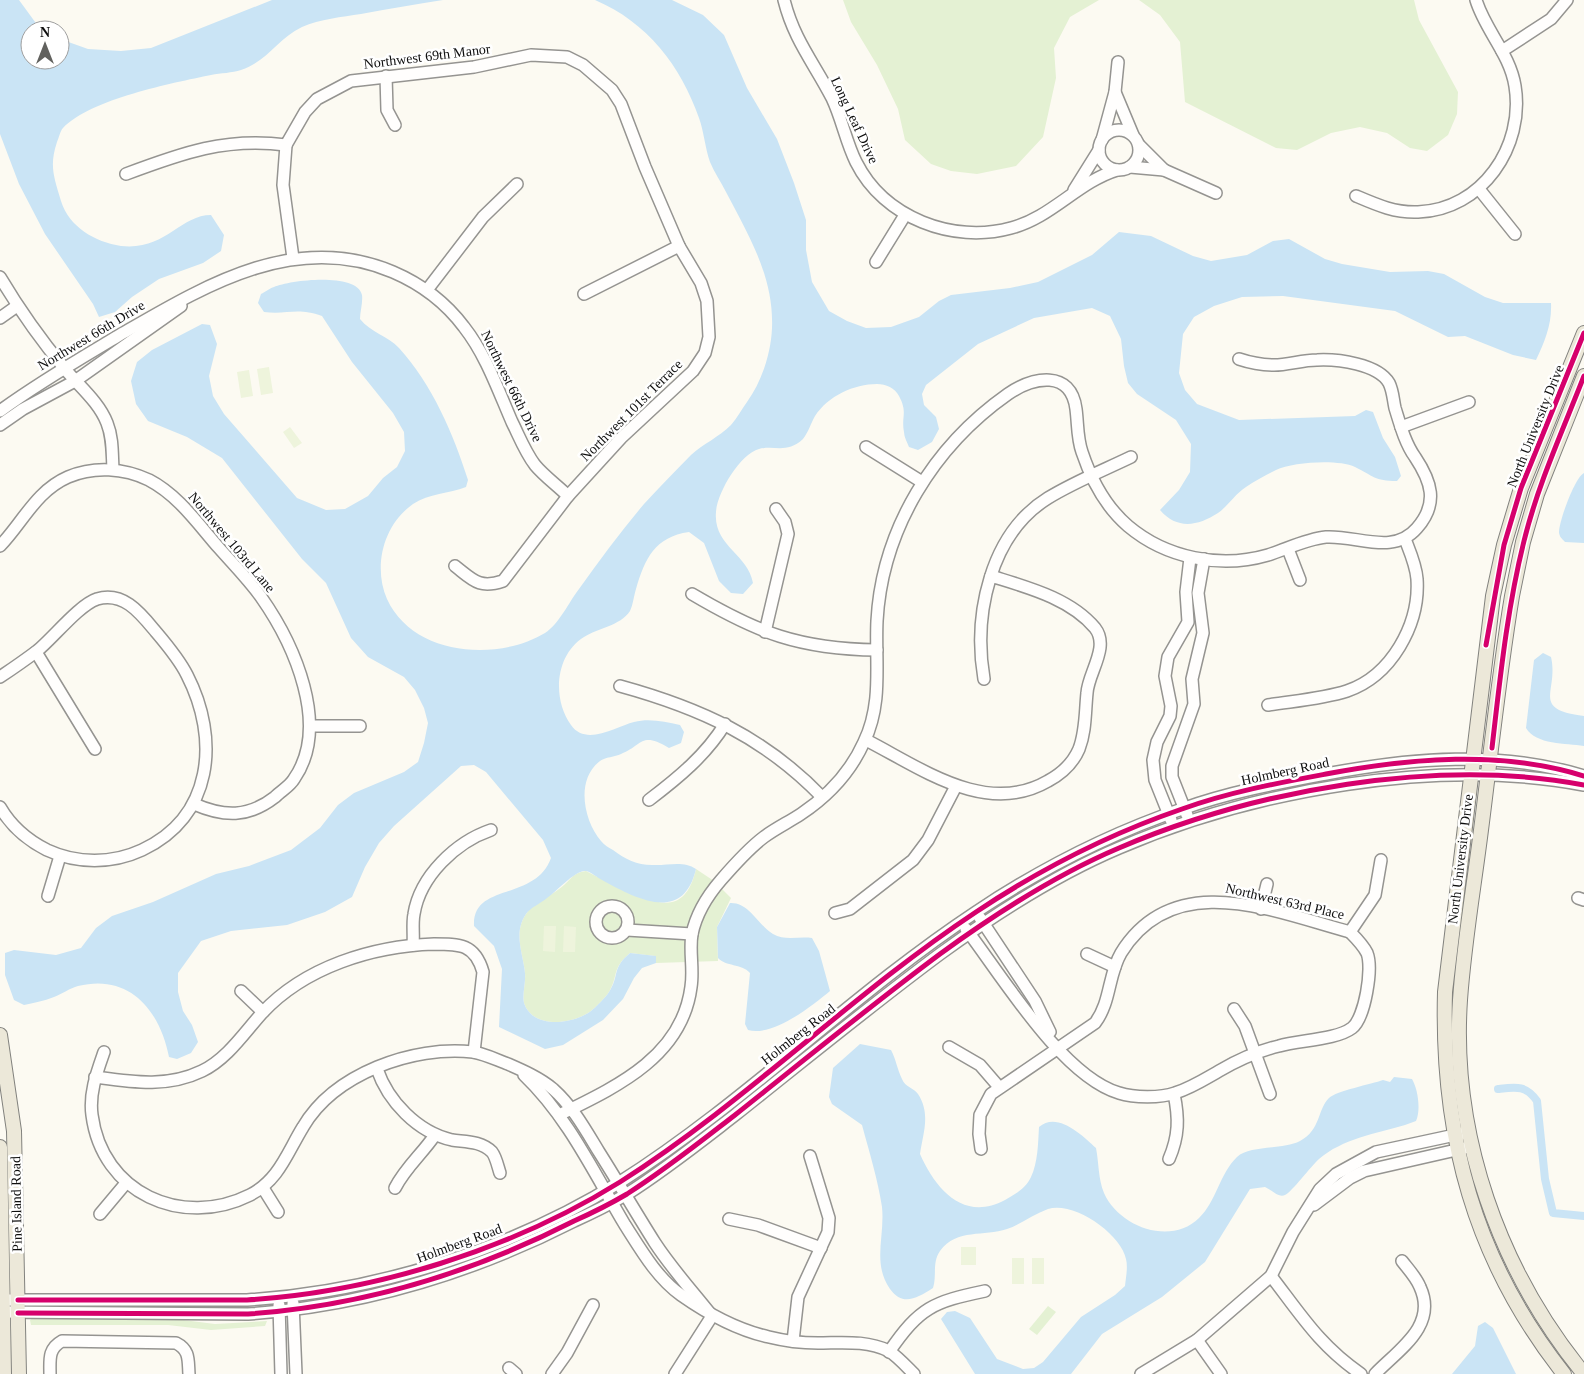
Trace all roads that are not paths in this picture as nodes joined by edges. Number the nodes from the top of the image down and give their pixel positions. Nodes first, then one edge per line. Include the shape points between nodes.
1 (784, 0) edge
2 (1476, 0) edge
3 (1567, 0) edge
4 (1502, 51) junction
5 (1118, 62) dead end
6 (583, 65) joint
7 (386, 76) junction
8 (1115, 92) junction
9 (395, 125) dead end
10 (1136, 140) junction
11 (286, 145) junction
12 (1101, 145) junction
13 (1130, 168) junction
14 (1117, 170) junction
15 (1164, 170) junction
16 (126, 174) dead end
17 (517, 184) dead end
18 (1479, 189) junction
19 (1216, 194) dead end
20 (1071, 195) junction
21 (1356, 196) dead end
22 (905, 215) junction
23 (1515, 234) dead end
24 (679, 246) junction
25 (293, 258) junction
26 (876, 262) dead end
27 (0, 277) edge
28 (427, 290) junction
29 (200, 291) junction
30 (584, 294) dead end
31 (17, 306) junction
32 (0, 318) edge
33 (1584, 333) edge
34 (1239, 359) dead end
35 (64, 368) junction
36 (1584, 376) edge
37 (75, 381) junction
38 (1469, 402) dead end
39 (0, 411) edge
40 (0, 425) edge
41 (1401, 427) junction
42 (866, 447) dead end
43 (1131, 457) dead end
44 (112, 469) junction
45 (1091, 476) junction
46 (922, 482) junction
47 (568, 496) junction
48 (776, 509) dead end
49 (1405, 539) junction
50 (0, 546) edge
51 (1288, 548) junction
52 (1190, 558) junction
53 (1204, 560) junction
54 (455, 566) dead end
55 (991, 576) junction
56 (1300, 580) dead end
57 (692, 594) dead end
58 (765, 632) junction
59 (877, 650) junction
60 (36, 652) junction
61 (0, 677) edge
62 (984, 679) dead end
63 (620, 686) dead end
64 (1268, 705) dead end
65 (725, 724) junction
66 (311, 726) junction
67 (360, 726) dead end
68 (866, 740) junction
69 (95, 749) dead end
70 (1472, 759) junction
71 (1490, 759) junction
72 (1470, 776) junction
73 (1488, 776) junction
74 (1584, 776) edge
75 (1584, 784) edge
76 (956, 786) junction
77 (822, 797) junction
78 (649, 800) dead end
79 (194, 804) junction
80 (0, 807) edge
81 (1184, 808) junction
82 (1169, 814) junction
83 (1190, 821) junction
84 (1174, 827) junction
85 (491, 830) dead end
86 (60, 856) junction
87 (1381, 860) dead end
88 (1267, 884) dead end
89 (48, 896) dead end
90 (1261, 909) junction
91 (976, 912) junction
92 (835, 913) dead end
93 (962, 922) junction
94 (984, 924) junction
95 (627, 930) dead end
96 (1350, 932) junction
97 (970, 933) junction
98 (692, 934) junction
99 (413, 945) junction
100 (1087, 954) dead end
101 (1115, 966) junction
102 (241, 992) dead end
103 (1234, 1009) dead end
104 (263, 1012) junction
105 (0, 1035) edge
106 (949, 1047) dead end
107 (1059, 1049) junction
108 (104, 1052) dead end
109 (474, 1052) junction
110 (1256, 1053) junction
111 (516, 1068) junction
112 (377, 1069) junction
113 (95, 1076) junction
114 (1000, 1087) junction
115 (1174, 1094) junction
116 (1270, 1094) dead end
117 (572, 1108) junction
118 (559, 1115) junction
119 (1469, 1132) junction
120 (1453, 1134) junction
121 (436, 1135) junction
122 (0, 1147) edge
123 (1472, 1147) junction
124 (982, 1149) dead end
125 (1456, 1150) junction
126 (810, 1156) dead end
127 (1169, 1159) dead end
128 (500, 1173) dead end
129 (126, 1182) junction
130 (618, 1182) junction
131 (262, 1188) junction
132 (395, 1188) dead end
133 (604, 1190) junction
134 (626, 1194) junction
135 (612, 1202) junction
136 (278, 1212) dead end
137 (1305, 1213) junction
138 (100, 1214) dead end
139 (729, 1219) dead end
140 (821, 1248) junction
141 (1402, 1261) dead end
142 (1271, 1276) junction
143 (985, 1291) dead end
144 (291, 1296) junction
145 (278, 1298) junction
146 (593, 1305) dead end
147 (1, 1306) edge
148 (18, 1306) junction
149 (294, 1309) junction
150 (280, 1312) junction
151 (712, 1316) junction
152 (1197, 1340) junction
153 (793, 1341) junction
154 (889, 1352) junction
155 (4, 1374) edge
156 (19, 1374) edge
157 (50, 1374) edge
158 (189, 1374) edge
159 (280, 1374) edge
160 (296, 1374) edge
161 (552, 1374) edge
162 (675, 1374) edge
163 (914, 1374) edge
164 (1141, 1374) edge
165 (1220, 1374) edge
166 (1361, 1374) edge
167 (1375, 1374) edge
168 (1564, 1374) edge
169 (1584, 1374) edge

1 - 22 street, Long Leaf Drive via 800,46 837,108 857,164 881,194
2 - 4 street via 1492,37
3 - 4 street via 1551,19
4 - 18 street via 1515,85 1516,117 1508,149
5 - 8 street, Long Leaf Drive
6 - 7 street, Northwest 69th Manor via 566,57 530,54 474,67
6 - 24 street, Northwest 101st Terrace via 612,90 621,104 644,167
7 - 9 street via 387,110
7 - 11 street, Northwest 69th Manor via 351,80 317,99 305,112
8 - 10 street, Long Leaf Drive
8 - 12 street, Long Leaf Drive
10 - 12 street via 1116,130
10 - 13 street via 1138,158
10 - 15 street, Long Leaf Drive
11 - 16 street via 260,141 206,146
11 - 25 street via 283,185
12 - 14 street via 1106,166
12 - 20 street, Long Leaf Drive
13 - 14 street
13 - 15 street, Long Leaf Drive
14 - 20 street, Long Leaf Drive via 1096,178
15 - 19 street, Long Leaf Drive
17 - 28 street via 483,217
18 - 21 street via 1451,204 1419,212 1386,209
18 - 23 street
20 - 22 street, Long Leaf Drive via 1032,221 990,233 946,230
22 - 26 street
24 - 30 street
24 - 47 street, Northwest 101st Terrace via 708,300 710,318 704,353 694,371 621,438
25 - 28 street, Northwest 66th Drive via 348,258 378,266
25 - 29 street, Northwest 66th Drive via 260,266
27 - 31 street
28 - 47 street, Northwest 66th Drive via 464,327 479,349 522,444 535,465
29 - 35 street, Northwest 66th Drive
29 - 37 street, Northwest 66th Drive
31 - 32 street
31 - 35 street
33 - 70 main road, North University Drive via 1533,456 1504,545 1486,645
34 - 41 street via 1272,365 1321,359 1378,370 1392,388
35 - 37 street
35 - 39 street, Northwest 66th Drive
36 - 71 main road, North University Drive via 1537,494 1523,542 1504,647
37 - 40 street, Northwest 66th Drive
37 - 44 street via 98,406 107,423 112,440
38 - 41 street
41 - 49 street via 1413,455 1428,477 1431,492 1425,517
42 - 46 street
43 - 45 street
44 - 50 street via 70,476 52,486 38,498
44 - 66 street, Northwest 103rd Lane via 150,481 176,498 260,596 292,655 308,705
45 - 46 street via 1080,447 1076,405 1066,386 1048,379 1034,380 1016,388 987,408 940,456
45 - 52 street via 1115,514 1132,529 1151,542
45 - 55 street via 1048,498 1033,510 1014,531
46 - 59 street via 891,548 877,620
47 - 54 street, Northwest 101st Terrace via 502,581 478,584
48 - 58 street via 788,534
49 - 51 street via 1374,543 1348,538 1320,538
49 - 64 street via 1417,578 1414,614 1388,662 1364,682 1348,690
51 - 53 street via 1241,561
51 - 56 street
52 - 53 street
52 - 82 street via 1186,592 1188,622 1168,657 1165,676 1170,716 1157,742 1153,760 1156,780
53 - 81 street via 1198,593 1203,633 1192,679 1194,704 1172,766 1172,776
55 - 62 street via 980,630
55 - 76 street via 1036,591 1090,623 1101,639 1100,650 1087,690 1079,749 1071,763 1051,780 1020,792 1000,795 978,793
57 - 58 street
58 - 59 street via 812,645
59 - 68 street via 878,682
60 - 61 street
60 - 69 street
60 - 79 street via 80,609 96,599 121,600 134,607 168,647 186,673 196,696 204,723 206,767
63 - 65 street via 668,700
65 - 77 street via 746,734 778,757
65 - 78 street via 714,742 680,776
66 - 67 street
66 - 79 street, Northwest 103rd Lane via 303,764 294,780 267,803 249,811 230,814 213,812
68 - 76 street
68 - 77 street via 840,780
70 - 71 street, Holmberg Road
70 - 72 main road, North University Drive
70 - 81 street, Holmberg Road via 1362,767 1266,785
71 - 73 main road, North University Drive
71 - 74 street, Holmberg Road via 1537,764
72 - 73 street, Holmberg Road
72 - 83 street, Holmberg Road via 1365,782 1269,800
72 - 120 main road, North University Drive via 1445,992 1445,1060
73 - 75 street, Holmberg Road
73 - 119 main road, North University Drive via 1460,1001
76 - 92 street via 928,840 913,860 850,909
77 - 98 street via 743,855 709,895
79 - 86 street via 168,835 128,856 104,861
80 - 86 street via 18,831 36,845
81 - 82 street, Holmberg Road
81 - 83 street
82 - 84 street
82 - 91 street, Holmberg Road via 1068,858
83 - 84 street, Holmberg Road
84 - 94 street, Holmberg Road via 1108,854 1030,894
85 - 99 street via 473,836 463,844 427,882 414,914
86 - 89 street
87 - 96 street via 1375,895
88 - 90 street
90 - 96 street, Northwest 63rd Place
90 - 101 street, Northwest 63rd Place via 1213,901 1192,902 1166,912 1133,938
91 - 93 street, Holmberg Road
91 - 94 street
93 - 97 street
93 - 130 street, Holmberg Road via 710,1117
94 - 97 street, Holmberg Road
94 - 107 street via 1035,1001
95 - 98 street
96 - 110 street via 1367,954 1364,1010 1360,1020 1338,1034
97 - 107 street via 1025,1009
97 - 134 street, Holmberg Road via 910,976 718,1128
98 - 117 street via 692,986 686,1008 662,1050 647,1066
99 - 104 street via 353,958 323,969 297,984
99 - 109 street via 464,946 480,962 483,972
100 - 101 street
101 - 107 street, Northwest 63rd Place via 1104,1012 1095,1023
102 - 104 street
103 - 110 street
104 - 113 street via 221,1057 205,1070 187,1078 134,1083
105 - 148 main road, Pine Island Road via 14,1131
106 - 114 street via 980,1066
107 - 114 street, Northwest 63rd Place
107 - 115 street via 1087,1076 1120,1094
108 - 113 street
109 - 111 street
109 - 112 street via 420,1054
110 - 115 street
110 - 116 street
111 - 117 street via 552,1088
111 - 118 street
112 - 121 street via 392,1100
112 - 131 street via 354,1077 333,1090 317,1106 287,1159
113 - 129 street via 91,1114 96,1134 107,1158
114 - 124 street, Northwest 63rd Place via 991,1094 980,1115
115 - 127 street via 1178,1129
117 - 118 street
117 - 130 street
118 - 133 street
119 - 120 street
119 - 123 main road, North University Drive
120 - 125 main road, North University Drive
120 - 137 street via 1390,1148 1362,1158 1336,1174 1320,1189
121 - 128 street via 484,1146 493,1153
121 - 132 street via 420,1157 404,1171
122 - 147 main road, Pine Island Road
123 - 125 street
123 - 169 main road, North University Drive via 1492,1214 1532,1302
125 - 137 street via 1364,1171 1327,1193
125 - 168 main road, North University Drive via 1471,1202 1499,1271 1517,1306
126 - 140 street via 829,1218 828,1232
129 - 131 street via 147,1196 188,1208 229,1204
129 - 138 street
130 - 133 street, Holmberg Road
130 - 134 street
131 - 136 street
133 - 135 street
133 - 144 street, Holmberg Road via 474,1252 381,1280
134 - 135 street, Holmberg Road
134 - 151 street via 671,1266
135 - 149 street, Holmberg Road via 538,1240 469,1268 383,1293
135 - 151 street via 660,1275 679,1294
137 - 142 street
139 - 140 street via 758,1225
140 - 153 street via 798,1296
141 - 167 street via 1420,1286 1424,1313 1412,1340
142 - 152 street
142 - 166 street via 1322,1344
143 - 154 street via 931,1306 906,1327
144 - 145 street, Holmberg Road
144 - 149 street
145 - 148 street, Holmberg Road
145 - 150 street
146 - 161 street
147 - 148 street, Holmberg Road
147 - 155 main road, Pine Island Road
148 - 150 street, Holmberg Road via 248,1314
148 - 156 main road, Pine Island Road
149 - 150 street, Holmberg Road
149 - 160 street
150 - 159 street
151 - 153 street via 748,1331
151 - 162 street
152 - 164 street
152 - 165 street
153 - 154 street via 845,1341
154 - 163 street
157 - 158 street via 50,1354 62,1341 176,1343 184,1347 188,1355

